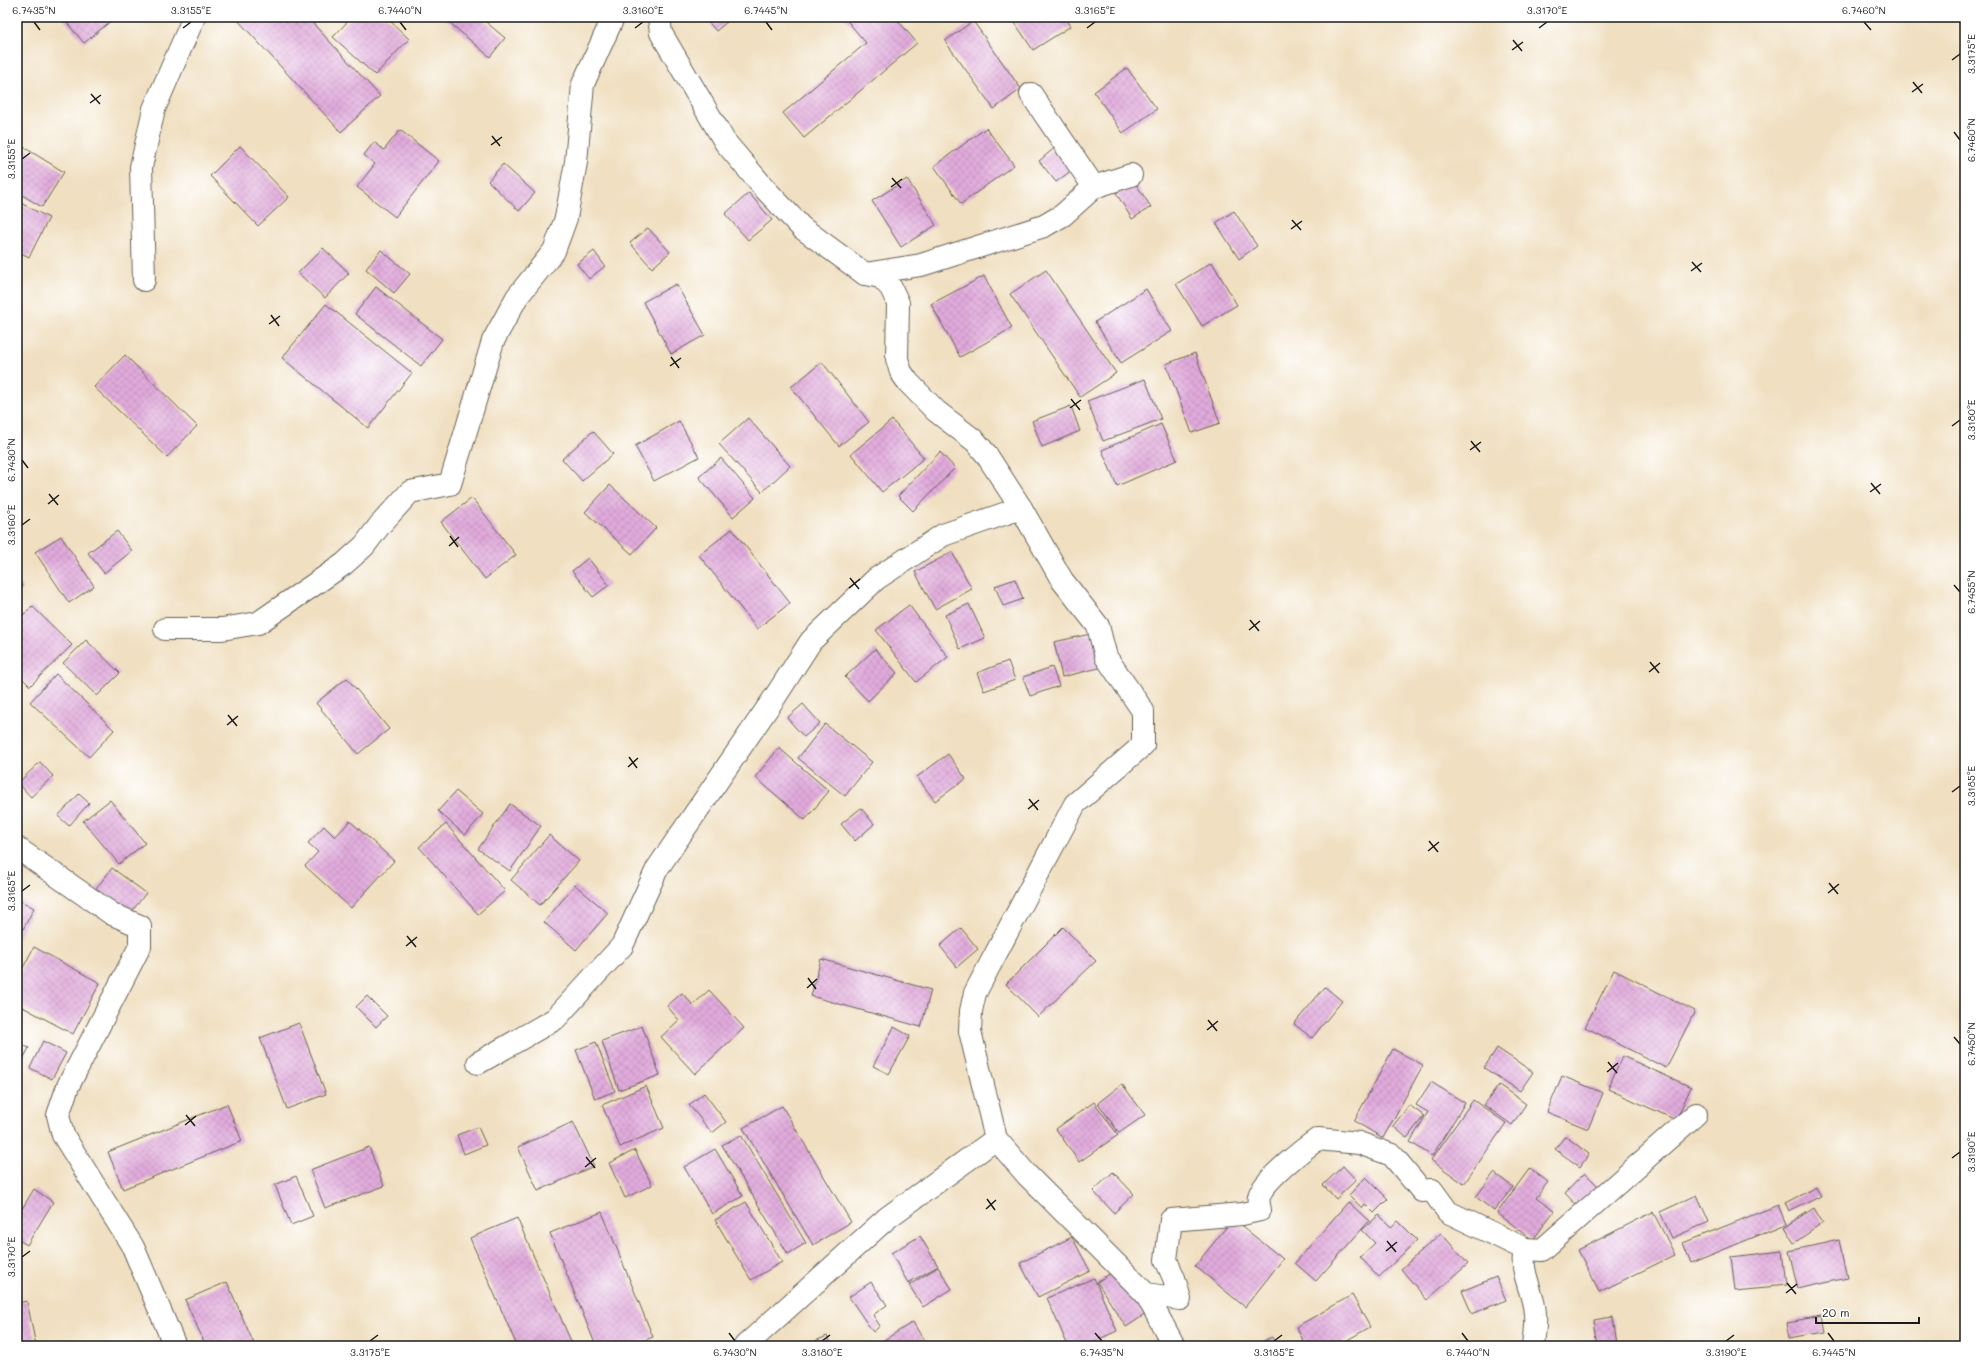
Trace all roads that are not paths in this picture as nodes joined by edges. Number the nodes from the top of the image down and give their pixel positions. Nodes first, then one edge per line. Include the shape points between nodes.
1 (194, 17) edge
2 (659, 17) edge
3 (614, 18) edge
4 (1031, 94) dead end
5 (1131, 175) dead end
6 (1094, 187) junction
7 (865, 274) junction
8 (144, 280) dead end
9 (1021, 508) junction
10 (165, 629) dead end
11 (17, 848) edge
12 (478, 1063) dead end
13 (1696, 1114) dead end
14 (996, 1139) junction
15 (1525, 1249) junction
16 (1146, 1294) junction
17 (175, 1346) edge
18 (745, 1346) edge
19 (1174, 1346) edge
20 (1533, 1346) edge

1 - 8 street via 154,109 140,167
2 - 7 street via 661,33 725,142 802,228
3 - 10 street via 583,84 576,162 566,218 554,251 517,297 493,341 450,484 410,492 380,524 364,546 344,564 258,623 222,629
4 - 6 street
5 - 6 street
6 - 7 street via 1063,215 1044,226 921,264
7 - 9 street via 881,277 891,288 898,302 897,359 901,372 936,410 975,441
9 - 12 street via 943,535 876,579 811,641 657,869 622,946 555,1019
9 - 14 street via 1062,580 1098,626 1106,657 1143,711 1143,745 1075,804 975,993 970,1011 970,1031
11 - 17 street via 112,914 140,926 140,946 68,1086 58,1115 63,1135 133,1247
13 - 15 street via 1542,1250
14 - 16 street via 1027,1175
14 - 18 street via 887,1218
15 - 16 street via 1448,1212 1432,1190 1422,1191 1392,1155 1359,1144 1318,1139 1301,1150 1264,1185 1258,1196 1260,1210 1171,1220 1166,1260 1180,1299
15 - 20 street via 1524,1272 1536,1313
16 - 19 street

